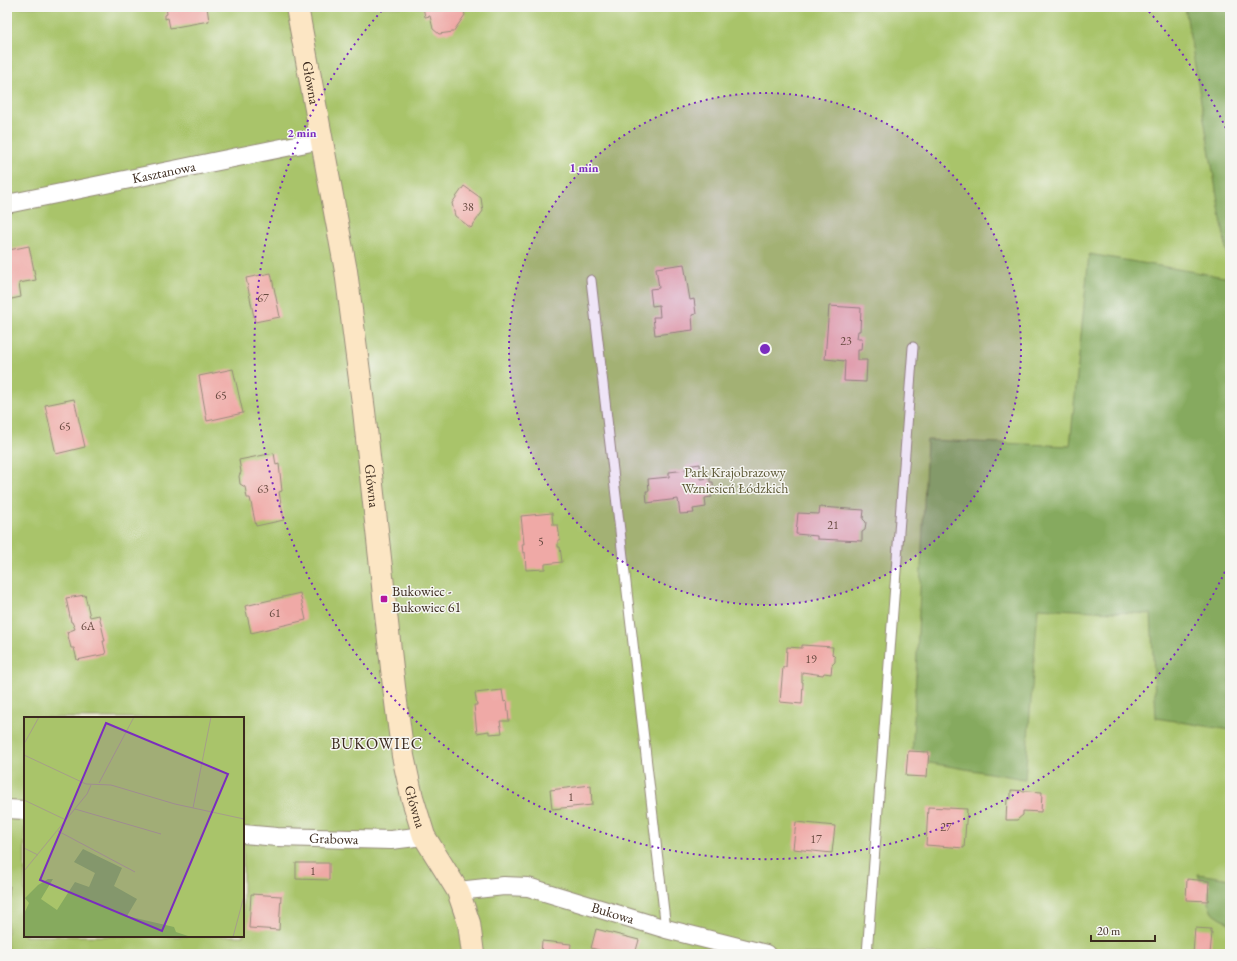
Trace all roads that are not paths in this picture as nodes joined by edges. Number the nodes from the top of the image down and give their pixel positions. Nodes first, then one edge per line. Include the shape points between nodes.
1 (297, 7) edge
2 (322, 140) junction
3 (7, 204) edge
4 (591, 280) dead end
5 (913, 347) dead end
6 (7, 808) edge
7 (24, 810) edge
8 (244, 834) edge
9 (424, 836) junction
10 (458, 891) junction
11 (666, 929) junction
12 (473, 954) edge
13 (766, 954) edge
14 (867, 954) edge

1 - 2 street, Główna
2 - 3 street, Kasztanowa
2 - 9 street, Główna via 346,271 402,756
4 - 11 lane
5 - 14 lane
6 - 7 street
8 - 9 street, Grabowa via 391,840
9 - 10 street, Główna
10 - 11 street, Bukowa via 504,886 528,887
10 - 12 street, Główna via 469,923
11 - 13 street, Bukowa

